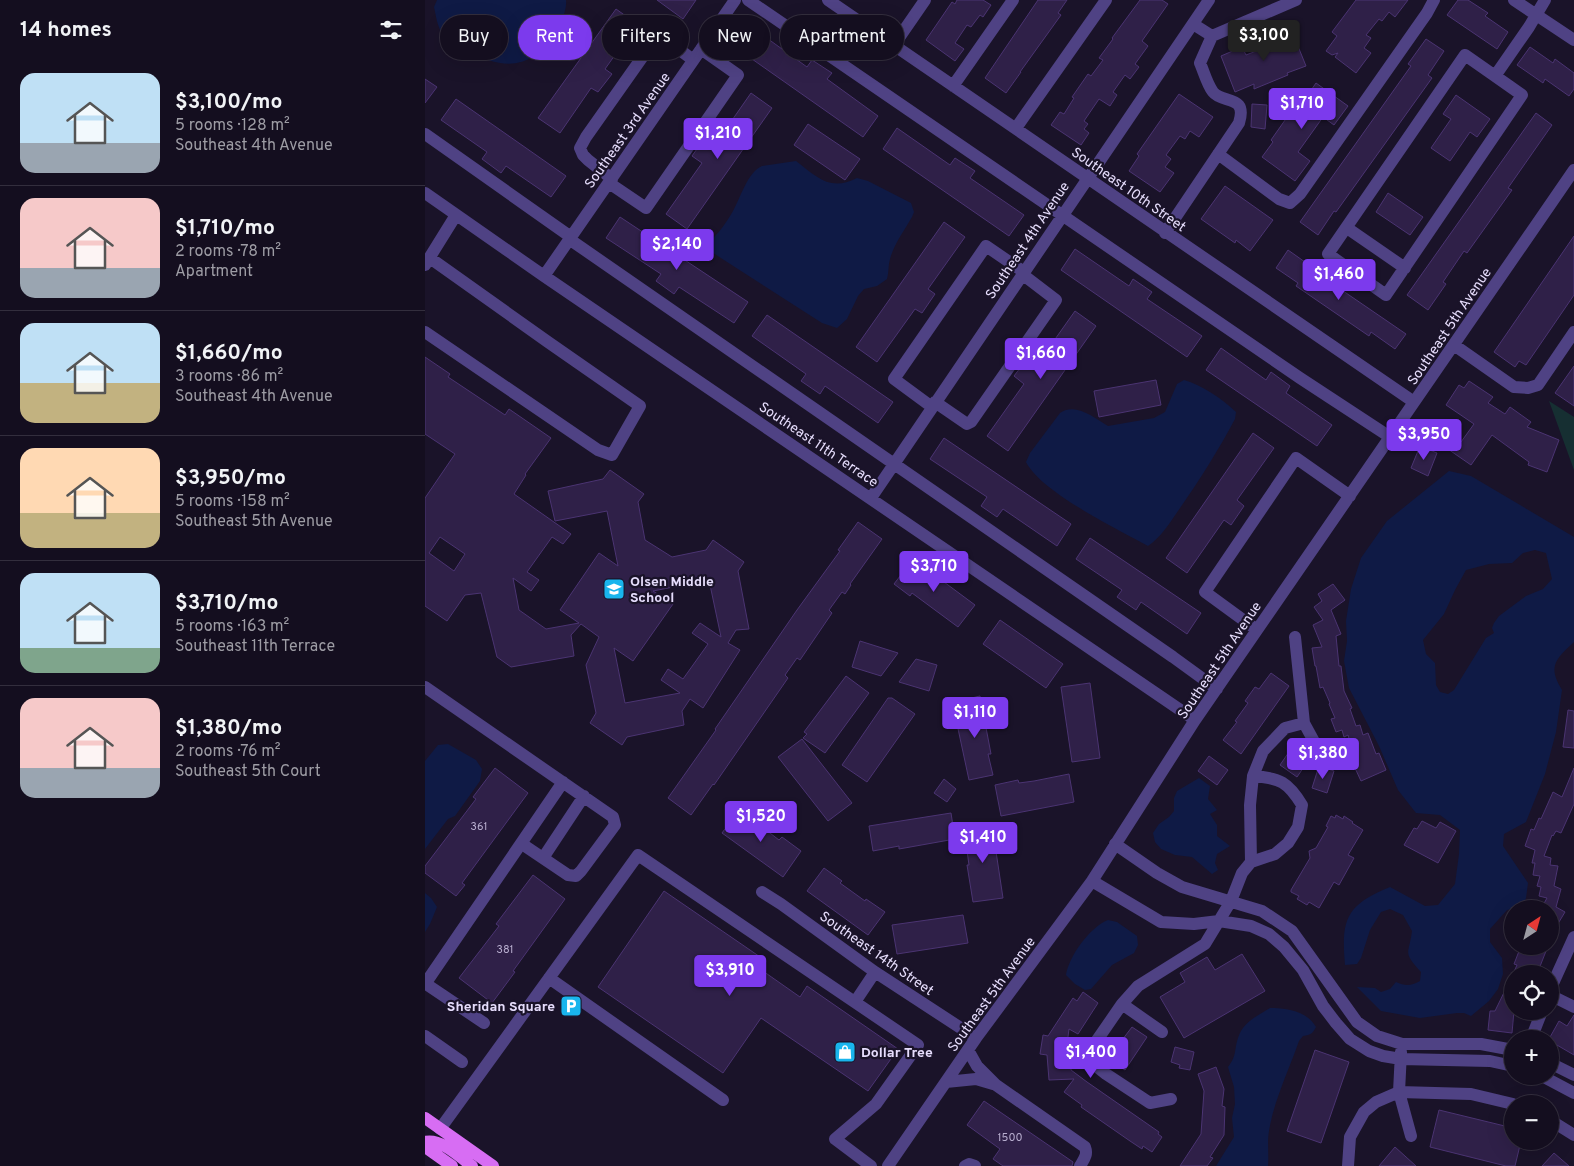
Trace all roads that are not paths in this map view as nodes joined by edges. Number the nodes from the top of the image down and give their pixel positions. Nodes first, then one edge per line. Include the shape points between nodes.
1 (735, 0) edge
2 (749, 0) edge
3 (828, 0) edge
4 (925, 0) edge
5 (1013, 0) edge
6 (1106, 0) edge
7 (1209, 0) edge
8 (1296, 0) edge
9 (1435, 0) edge
10 (1514, 0) edge
11 (1545, 0) edge
12 (1536, 14) junction
13 (725, 15) edge
14 (850, 15) edge
15 (1193, 24) junction
16 (904, 30) edge
17 (1211, 36) junction
18 (1574, 40) edge
19 (699, 52) edge
20 (904, 52) edge
21 (693, 60) junction
22 (717, 60) edge
23 (1495, 76) junction
24 (953, 86) junction
25 (1015, 128) junction
26 (425, 134) edge
27 (1218, 154) junction
28 (1574, 170) edge
29 (1087, 179) junction
30 (610, 181) junction
31 (425, 194) edge
32 (456, 215) junction
33 (1062, 216) junction
34 (1347, 228) junction
35 (1165, 232) junction
36 (570, 238) junction
37 (428, 261) edge
38 (1405, 268) junction
39 (1023, 273) junction
40 (544, 276) junction
41 (425, 332) edge
42 (1574, 332) edge
43 (1454, 344) junction
44 (1415, 402) junction
45 (934, 404) junction
46 (1390, 437) junction
47 (893, 464) junction
48 (1350, 496) junction
49 (871, 498) junction
50 (1257, 630) junction
51 (1295, 637) dead end
52 (425, 687) edge
53 (1217, 689) junction
54 (1195, 720) junction
55 (1304, 723) junction
56 (1337, 761) dead end
57 (1253, 776) junction
58 (563, 782) junction
59 (584, 796) junction
60 (522, 844) junction
61 (1115, 844) junction
62 (543, 858) junction
63 (1251, 862) junction
64 (1092, 881) junction
65 (762, 892) dead end
66 (1231, 901) junction
67 (1219, 920) junction
68 (1574, 937) edge
69 (1559, 970) edge
70 (875, 972) junction
71 (549, 978) junction
72 (425, 984) edge
73 (1559, 1000) edge
74 (855, 1002) junction
75 (1123, 1004) junction
76 (1574, 1007) edge
77 (485, 1023) dead end
78 (1162, 1032) dead end
79 (425, 1036) edge
80 (976, 1038) junction
81 (1402, 1044) junction
82 (1504, 1048) edge
83 (968, 1050) junction
84 (1401, 1059) junction
85 (461, 1062) dead end
86 (1504, 1064) edge
87 (1559, 1068) edge
88 (1574, 1076) edge
89 (946, 1082) junction
90 (996, 1085) junction
91 (1559, 1085) edge
92 (1399, 1092) junction
93 (1574, 1093) edge
94 (1171, 1099) dead end
95 (723, 1100) dead end
96 (1504, 1102) edge
97 (425, 1118) edge
98 (1559, 1126) edge
99 (440, 1129) junction
100 (425, 1130) edge
101 (1574, 1135) edge
102 (1411, 1136) dead end
103 (425, 1142) edge
104 (425, 1147) edge
105 (452, 1166) edge
106 (473, 1166) edge
107 (493, 1166) edge
108 (871, 1166) edge
109 (888, 1166) edge
110 (965, 1166) edge
111 (975, 1166) edge
112 (1080, 1166) edge
113 (1348, 1166) edge

1 - 13 street, Southeast 3rd Avenue
2 - 33 street
3 - 14 street, Southeast 10th Street
4 - 16 street
5 - 24 street
6 - 25 street
7 - 15 street, Southeast 4th Avenue
8 - 17 street
9 - 27 street via 1300,194 1290,203 1279,199
10 - 12 street
11 - 12 street
12 - 18 street
12 - 23 street
15 - 17 street
15 - 29 street, Southeast 4th Avenue
17 - 27 street via 1200,63 1211,90 1239,106 1241,115
19 - 21 street, Southeast 3rd Avenue
20 - 24 street, Southeast 10th Street
21 - 30 street, Southeast 3rd Avenue
21 - 30 street via 669,43 653,42 585,137 580,148 583,155
22 - 30 street via 738,75 646,208
23 - 34 street via 1465,55
23 - 38 street via 1523,95
24 - 25 street, Southeast 10th Street
25 - 29 street, Southeast 10th Street
26 - 36 street
27 - 35 street
28 - 43 street, Southeast 5th Avenue
29 - 33 street, Southeast 4th Avenue
29 - 35 street, Southeast 10th Street
30 - 36 street, Southeast 3rd Avenue
31 - 32 street, Southeast 11th Terrace
32 - 37 street
32 - 40 street, Southeast 11th Terrace
33 - 39 street, Southeast 4th Avenue
33 - 46 street
34 - 38 street
34 - 38 street via 1328,254 1386,295
35 - 44 street, Southeast 10th Street
36 - 40 street, Southeast 3rd Avenue
36 - 47 street
37 - 41 street via 640,406 612,455 598,450
39 - 45 street, Southeast 4th Avenue
39 - 45 street via 1056,300 971,422 967,424
39 - 45 street via 986,246 894,379
40 - 49 street, Southeast 11th Terrace
42 - 43 street via 1538,385 1528,388 1514,387
43 - 44 street, Southeast 5th Avenue
44 - 46 street, Southeast 5th Avenue
45 - 47 street, Southeast 4th Avenue
46 - 48 street, Southeast 5th Avenue
47 - 49 street, Southeast 4th Avenue
47 - 53 street
48 - 50 street, Southeast 5th Avenue
48 - 50 street via 1297,458 1205,592
49 - 54 street, Southeast 11th Terrace
50 - 53 street, Southeast 5th Avenue
51 - 55 street
52 - 58 street
53 - 54 street, Southeast 5th Avenue
54 - 61 street, Southeast 5th Avenue
55 - 56 street via 1316,744
55 - 57 street via 1285,728 1263,751
57 - 63 street
57 - 63 street via 1272,778 1293,789 1303,805 1298,827 1288,843 1275,854
58 - 59 street
58 - 60 street
59 - 62 street
59 - 62 street via 613,817 615,825 576,876 568,876
60 - 62 street
60 - 72 street
61 - 64 street, Southeast 5th Avenue
61 - 66 street via 1182,887
63 - 66 street via 1242,873
64 - 67 street via 1161,922 1193,924
64 - 80 street, Southeast 5th Avenue
65 - 70 street, Southeast 14th Street
66 - 67 street
66 - 81 street via 1261,911 1292,931 1357,1022 1377,1036
67 - 75 street via 1205,944 1138,986
67 - 84 street via 1251,926 1269,934 1303,970 1323,1006 1350,1039 1369,1051
68 - 69 street
70 - 74 street
70 - 80 street, Southeast 14th Street
71 - 74 street via 638,855
71 - 95 street
71 - 99 street
72 - 77 street
73 - 76 street
74 - 108 street via 918,1045 876,1104 835,1139
75 - 78 street
75 - 94 street via 1093,1046 1091,1062 1150,1103
79 - 85 street
80 - 83 street, Southeast 5th Avenue
81 - 82 street via 1481,1044
81 - 84 street
83 - 89 street, Southeast 5th Avenue
83 - 90 street via 977,1066
84 - 86 street
84 - 92 street
87 - 88 street
89 - 90 street via 976,1079
89 - 109 street, Southeast 5th Avenue
90 - 112 street via 1085,1147 1086,1157
91 - 93 street
92 - 96 street via 1471,1094
92 - 102 street
92 - 113 street via 1376,1102 1364,1112 1350,1137
97 - 99 main road
98 - 101 street
99 - 100 main road
99 - 107 main road
103 - 106 main road via 442,1145
104 - 105 main road
110 - 111 street

